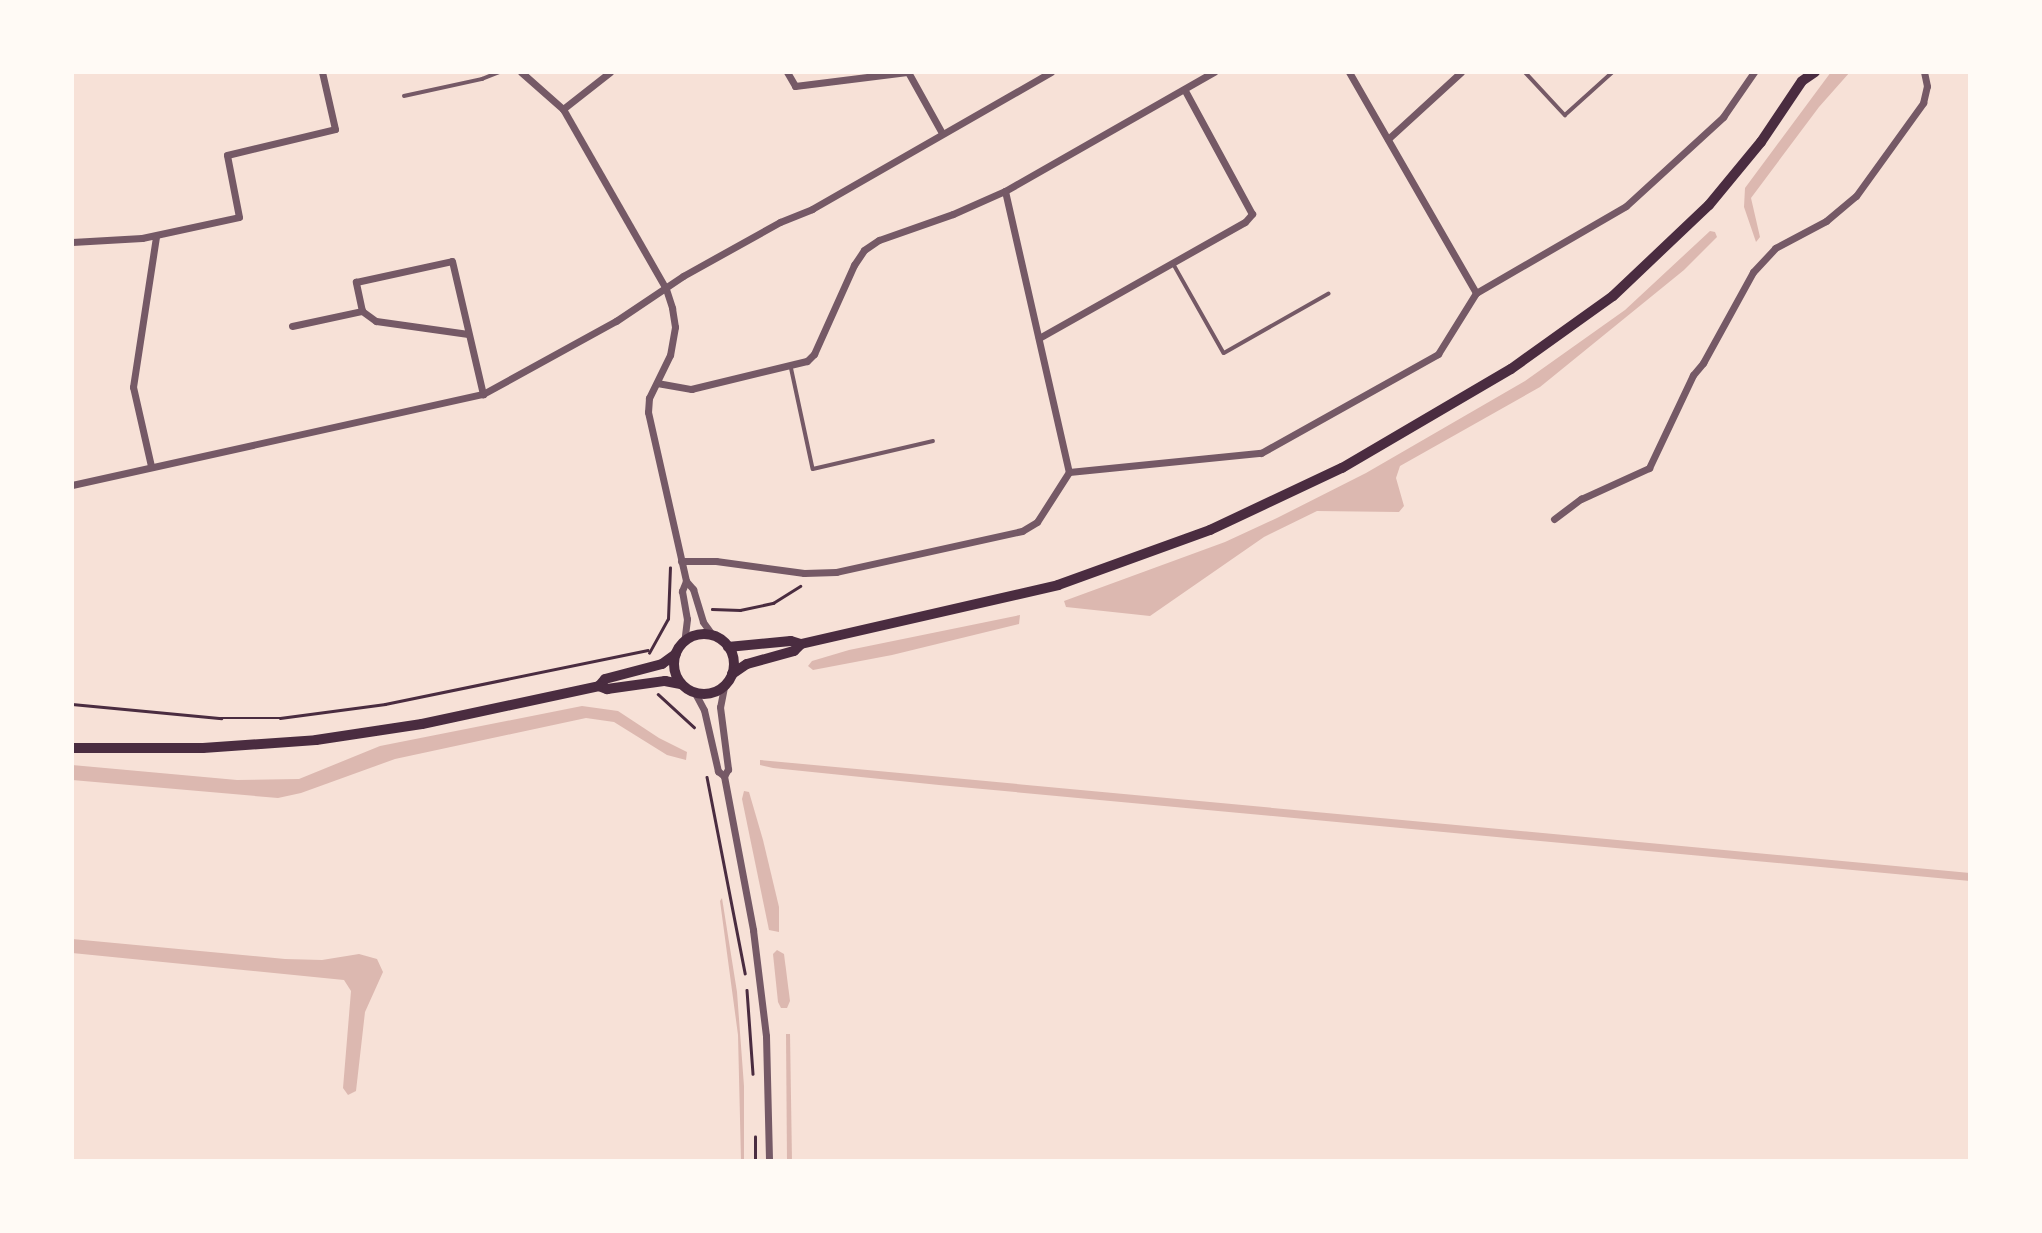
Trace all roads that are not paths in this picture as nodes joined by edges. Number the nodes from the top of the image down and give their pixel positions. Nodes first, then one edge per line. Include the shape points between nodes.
1 (322, 72) edge
2 (499, 72) edge
3 (521, 72) edge
4 (610, 72) edge
5 (787, 72) edge
6 (907, 72) edge
7 (1051, 72) edge
8 (1214, 72) edge
9 (1349, 72) edge
10 (1461, 72) edge
11 (1525, 72) edge
12 (1613, 72) edge
13 (1755, 72) edge
14 (1815, 72) edge
15 (1924, 72) edge
16 (1803, 77) edge
17 (1184, 89) junction
18 (404, 96) dead end
19 (563, 109) junction
20 (942, 134) junction
21 (1388, 139) junction
22 (1005, 191) junction
23 (156, 236) junction
24 (72, 242) edge
25 (1173, 263) junction
26 (666, 289) junction
27 (1475, 293) junction
28 (1328, 294) dead end
29 (362, 312) junction
30 (292, 326) dead end
31 (468, 334) junction
32 (1038, 338) junction
33 (791, 366) junction
34 (657, 383) junction
35 (483, 394) junction
36 (933, 441) dead end
37 (151, 466) junction
38 (1069, 472) junction
39 (72, 485) edge
40 (1554, 519) dead end
41 (681, 561) junction
42 (686, 581) junction
43 (713, 636) junction
44 (684, 642) junction
45 (801, 644) junction
46 (728, 647) junction
47 (676, 654) junction
48 (732, 674) junction
49 (681, 684) junction
50 (599, 686) junction
51 (724, 687) junction
52 (695, 693) junction
53 (72, 748) edge
54 (724, 776) junction
55 (769, 1161) edge

1 - 23 street via 335,129 227,155 239,217
2 - 18 lane
3 - 19 street
4 - 19 street
5 - 6 street via 795,86
6 - 20 street
7 - 20 street
8 - 17 street
9 - 21 street
10 - 21 street
11 - 12 lane via 1565,115
13 - 27 street via 1724,117 1626,206
14 - 16 main road
15 - 40 street via 1923,103 1856,196 1826,221 1775,248 1754,270 1693,375 1649,468 1581,499
16 - 45 main road via 1709,205 1613,296 1511,369 1374,450 1257,510 1091,574 1007,599
17 - 22 street
17 - 25 street via 1252,214
19 - 26 street
20 - 26 street
21 - 27 street
22 - 32 street
22 - 33 street via 864,250 814,354
23 - 24 street
23 - 37 street via 133,387
25 - 28 lane via 1224,353
25 - 32 street
26 - 34 street via 674,337
26 - 35 street
27 - 38 street via 1438,354 1268,451
29 - 30 street
29 - 31 street via 376,321
29 - 31 street via 356,282 452,261
31 - 35 street
32 - 38 street
33 - 34 street via 691,389
33 - 36 lane via 813,469
34 - 41 street via 648,412
35 - 37 street
37 - 39 street
38 - 41 street via 1034,525 1006,534 822,573
41 - 42 street
42 - 43 street via 694,589 703,622
42 - 44 street via 682,592
43 - 44 main road via 698,635
43 - 46 main road
44 - 47 main road
45 - 46 main road
45 - 48 main road via 794,651 747,664
46 - 48 main road via 734,660
47 - 49 main road via 675,670
47 - 50 main road via 662,664 605,680
48 - 51 main road
49 - 50 main road
49 - 52 main road
50 - 53 main road via 422,724 326,739 203,748
51 - 52 main road via 710,694
51 - 54 street via 720,707 728,769
52 - 54 street via 704,710 718,771
54 - 55 street via 757,957 768,1079

